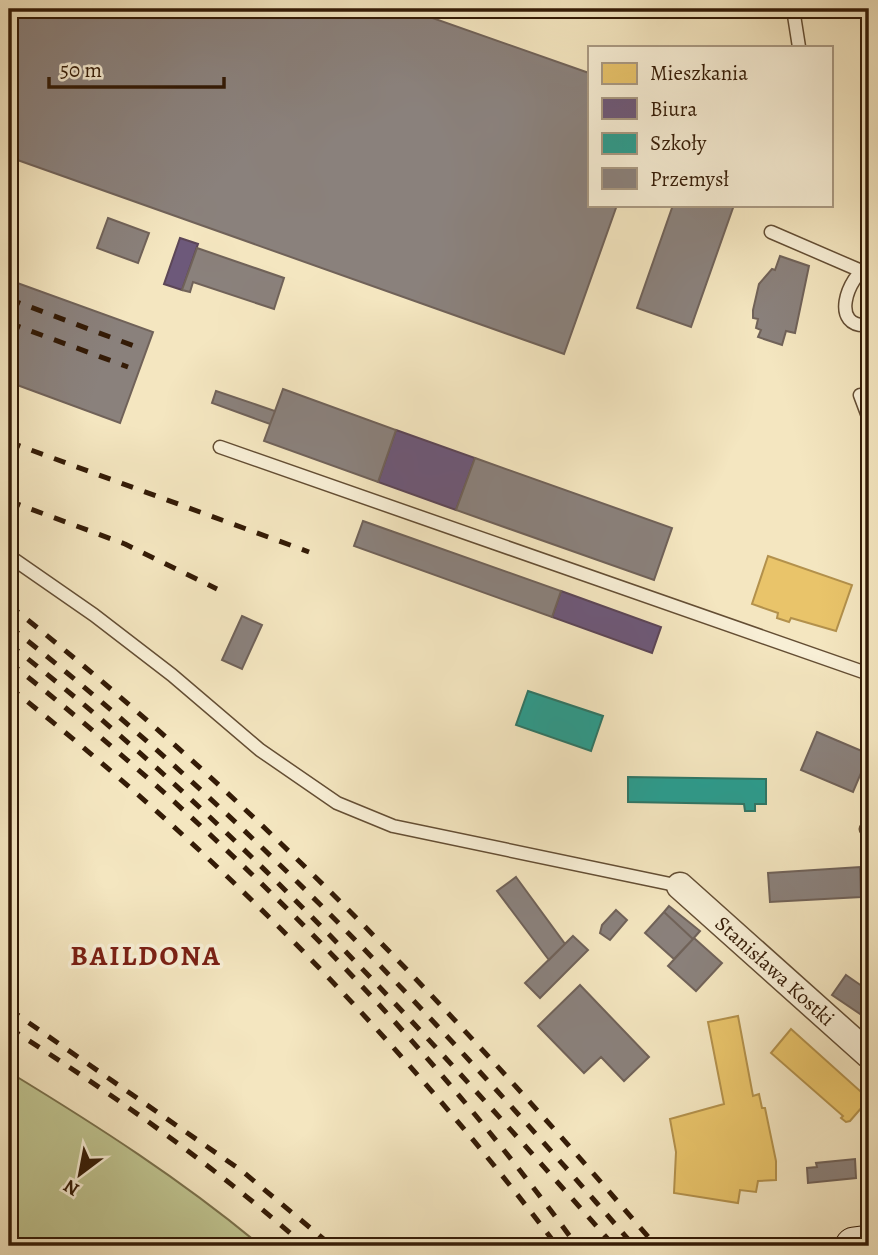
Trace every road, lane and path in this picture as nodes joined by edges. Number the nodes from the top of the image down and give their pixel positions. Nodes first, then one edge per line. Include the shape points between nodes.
1 (793, 9) edge
2 (799, 46) edge
3 (771, 232) dead end
4 (864, 267) edge
5 (869, 324) edge
6 (860, 395) dead end
7 (869, 419) edge
8 (220, 447) dead end
9 (9, 556) edge
10 (869, 674) edge
11 (681, 886) joint
12 (869, 1055) edge
13 (869, 1244) edge
14 (854, 1246) edge

1 - 2 lane
3 - 4 lane
4 - 5 lane via 853,278 845,307 854,322
6 - 7 lane
8 - 10 lane
9 - 11 lane via 94,615 260,750 337,803 393,826
11 - 12 street, Stanisława Kostki
13 - 14 street

